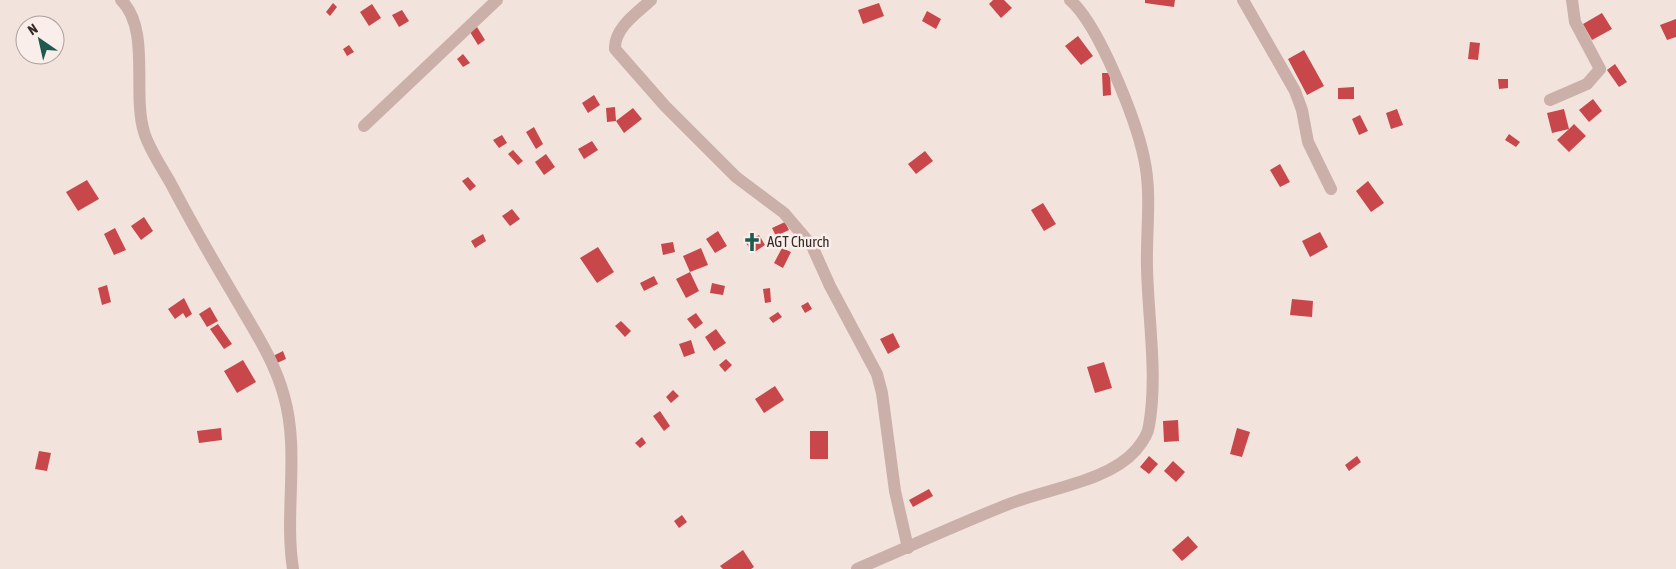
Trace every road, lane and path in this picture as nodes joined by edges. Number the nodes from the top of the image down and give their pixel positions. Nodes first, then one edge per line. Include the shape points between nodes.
1 (122, 0) edge
2 (497, 0) edge
3 (650, 0) edge
4 (1070, 0) edge
5 (1243, 0) edge
6 (1572, 0) edge
7 (1550, 100) dead end
8 (364, 126) dead end
9 (1331, 189) dead end
10 (908, 548) junction
11 (293, 569) edge
12 (857, 569) edge

1 - 11 street via 133,17 138,42 139,102 144,132 262,345 284,397 292,464 289,535
2 - 8 street
3 - 10 street via 618,32 615,48 665,106 736,177 784,213 812,246 877,374 895,491
4 - 10 street via 1085,16 1119,87 1134,125 1148,178 1149,429 1137,449 1110,469 1006,504
5 - 9 street via 1295,91 1308,142
6 - 7 street via 1576,22 1600,70 1587,84
10 - 12 street

